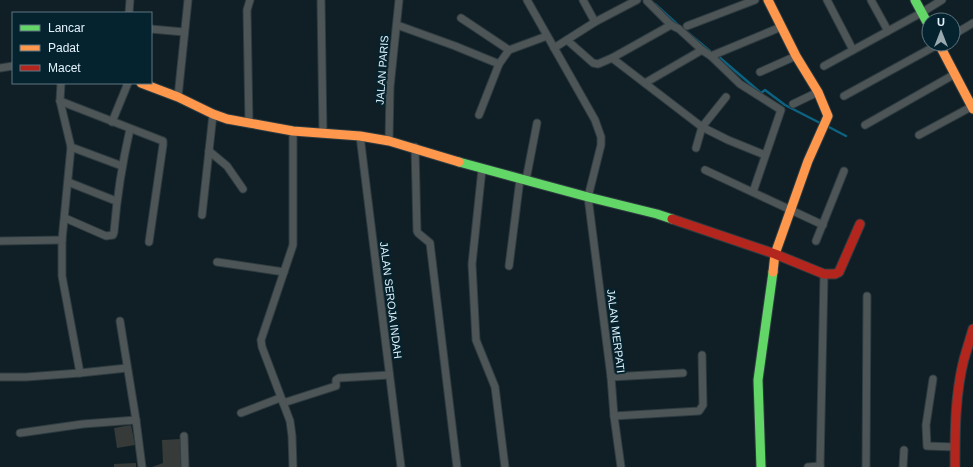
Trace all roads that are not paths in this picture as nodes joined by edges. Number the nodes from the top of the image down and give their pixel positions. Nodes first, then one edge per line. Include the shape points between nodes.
1 (130, 0) edge
2 (188, 0) edge
3 (250, 0) edge
4 (321, 0) edge
5 (399, 0) edge
6 (527, 0) edge
7 (583, 0) edge
8 (637, 0) edge
9 (646, 0) edge
10 (755, 0) edge
11 (768, 0) edge
12 (827, 0) edge
13 (871, 0) edge
14 (915, 0) edge
15 (942, 0) edge
16 (129, 12) edge
17 (923, 12) edge
18 (921, 13) joint
19 (461, 18) dead end
20 (595, 22) junction
21 (973, 23) edge
22 (396, 25) junction
23 (671, 25) junction
24 (687, 26) dead end
25 (781, 27) junction
26 (152, 29) edge
27 (961, 30) edge
28 (888, 31) junction
29 (184, 32) junction
30 (547, 36) junction
31 (567, 40) junction
32 (554, 48) junction
33 (509, 50) junction
34 (702, 50) junction
35 (853, 50) junction
36 (924, 52) edge
37 (943, 52) edge
38 (711, 56) junction
39 (796, 56) junction
40 (612, 58) junction
41 (499, 64) junction
42 (12, 66) edge
43 (824, 66) dead end
44 (0, 68) edge
45 (760, 72) dead end
46 (955, 74) junction
47 (645, 83) junction
48 (61, 84) edge
49 (128, 84) edge
50 (144, 84) edge
51 (818, 92) junction
52 (844, 96) dead end
53 (178, 97) junction
54 (726, 97) dead end
55 (60, 101) junction
56 (792, 104) dead end
57 (972, 108) edge
58 (213, 114) junction
59 (479, 115) dead end
60 (112, 122) junction
61 (537, 123) dead end
62 (249, 124) junction
63 (864, 125) dead end
64 (702, 127) junction
65 (130, 129) junction
66 (294, 131) junction
67 (323, 133) junction
68 (919, 135) dead end
69 (360, 136) junction
70 (389, 141) junction
71 (71, 147) junction
72 (415, 148) junction
73 (696, 148) dead end
74 (209, 151) junction
75 (765, 155) junction
76 (122, 166) junction
77 (482, 169) junction
78 (704, 170) dead end
79 (844, 171) dead end
80 (523, 179) junction
81 (68, 182) junction
82 (243, 189) dead end
83 (753, 192) junction
84 (588, 198) junction
85 (116, 201) junction
86 (791, 210) junction
87 (202, 215) dead end
88 (65, 218) junction
89 (860, 224) dead end
90 (823, 225) junction
91 (62, 240) junction
92 (0, 241) edge
93 (816, 241) dead end
94 (150, 242) dead end
95 (775, 254) junction
96 (217, 262) dead end
97 (509, 266) dead end
98 (284, 272) junction
99 (824, 274) junction
100 (867, 296) dead end
101 (120, 321) dead end
102 (973, 329) edge
103 (702, 355) dead end
104 (127, 368) junction
105 (80, 373) junction
106 (683, 373) dead end
107 (389, 375) junction
108 (0, 377) edge
109 (611, 377) junction
110 (933, 379) dead end
111 (281, 401) junction
112 (241, 414) dead end
113 (614, 416) junction
114 (136, 420) junction
115 (20, 433) dead end
116 (184, 436) dead end
117 (955, 447) junction
118 (904, 450) dead end
119 (820, 466) edge
120 (142, 467) edge
121 (185, 467) edge
122 (293, 467) edge
123 (401, 467) edge
124 (457, 467) edge
125 (505, 467) edge
126 (621, 467) edge
127 (761, 467) edge
128 (808, 467) edge
129 (866, 467) edge
130 (904, 467) edge
131 (955, 467) edge

1 - 16 street
2 - 29 street
3 - 62 street
4 - 67 street
5 - 22 street, JALAN PARIS
6 - 30 street
7 - 20 street
8 - 20 street
9 - 23 street
10 - 24 street
11 - 25 street
12 - 35 street
13 - 28 street
14 - 18 street
15 - 17 street
18 - 28 street
19 - 33 street
20 - 31 street
21 - 27 street
22 - 41 street
22 - 70 street, JALAN PARIS via 390,88
23 - 34 street via 680,29
23 - 40 street
25 - 38 street
25 - 39 street
26 - 29 street
28 - 35 street
29 - 53 street
30 - 32 street
30 - 33 street
31 - 32 street
31 - 40 street via 593,63 598,64
32 - 84 street via 595,120 601,137
33 - 41 street
34 - 38 street
34 - 47 street
35 - 43 street
36 - 52 street
37 - 46 street
38 - 75 street via 740,84 781,110
39 - 45 street
39 - 51 street
40 - 47 street
41 - 59 street
42 - 44 street
46 - 57 street
46 - 63 street
47 - 64 street
48 - 55 street
49 - 60 street
50 - 53 street
51 - 56 street
51 - 86 street via 828,119 808,161
53 - 58 street
54 - 64 street
55 - 60 street
55 - 71 street
57 - 68 street
58 - 62 street
58 - 74 street
60 - 65 street
61 - 80 street
62 - 66 street
64 - 73 street
64 - 75 street
65 - 76 street
65 - 94 street via 162,140 163,143
66 - 67 street
66 - 98 street via 294,242
67 - 69 street
69 - 70 street
69 - 107 street, JALAN SEROJA INDAH
70 - 72 street
71 - 76 street
71 - 81 street
72 - 77 street
72 - 124 street via 417,231 430,243
74 - 82 street via 227,166
74 - 87 street
75 - 83 street
76 - 85 street
77 - 80 street
77 - 125 street via 472,264 476,340 495,387
78 - 83 street
79 - 90 street
80 - 84 street
80 - 97 street
81 - 85 street
81 - 88 street
83 - 86 street
84 - 95 street via 657,214
84 - 109 street, JALAN MERPATI
85 - 88 street via 114,232 111,235 106,236
86 - 90 street
86 - 95 street
88 - 91 street
89 - 99 street via 839,272
90 - 93 street
91 - 92 street
91 - 105 street via 63,287
95 - 99 street
95 - 127 street via 758,380
96 - 98 street
98 - 111 street via 261,340
99 - 119 street
100 - 129 street
101 - 104 street
102 - 117 street via 960,385
103 - 113 street via 703,405 699,411
104 - 105 street
104 - 114 street
105 - 108 street
106 - 109 street
107 - 111 street via 339,378 336,380 336,386
107 - 123 street, JALAN SEROJA INDAH
109 - 113 street, JALAN MERPATI
110 - 117 street via 926,425 927,446
111 - 112 street
111 - 122 street via 292,428
113 - 126 street, JALAN MERPATI
114 - 115 street
114 - 120 street
116 - 121 street
117 - 131 street
118 - 130 street
119 - 128 street

